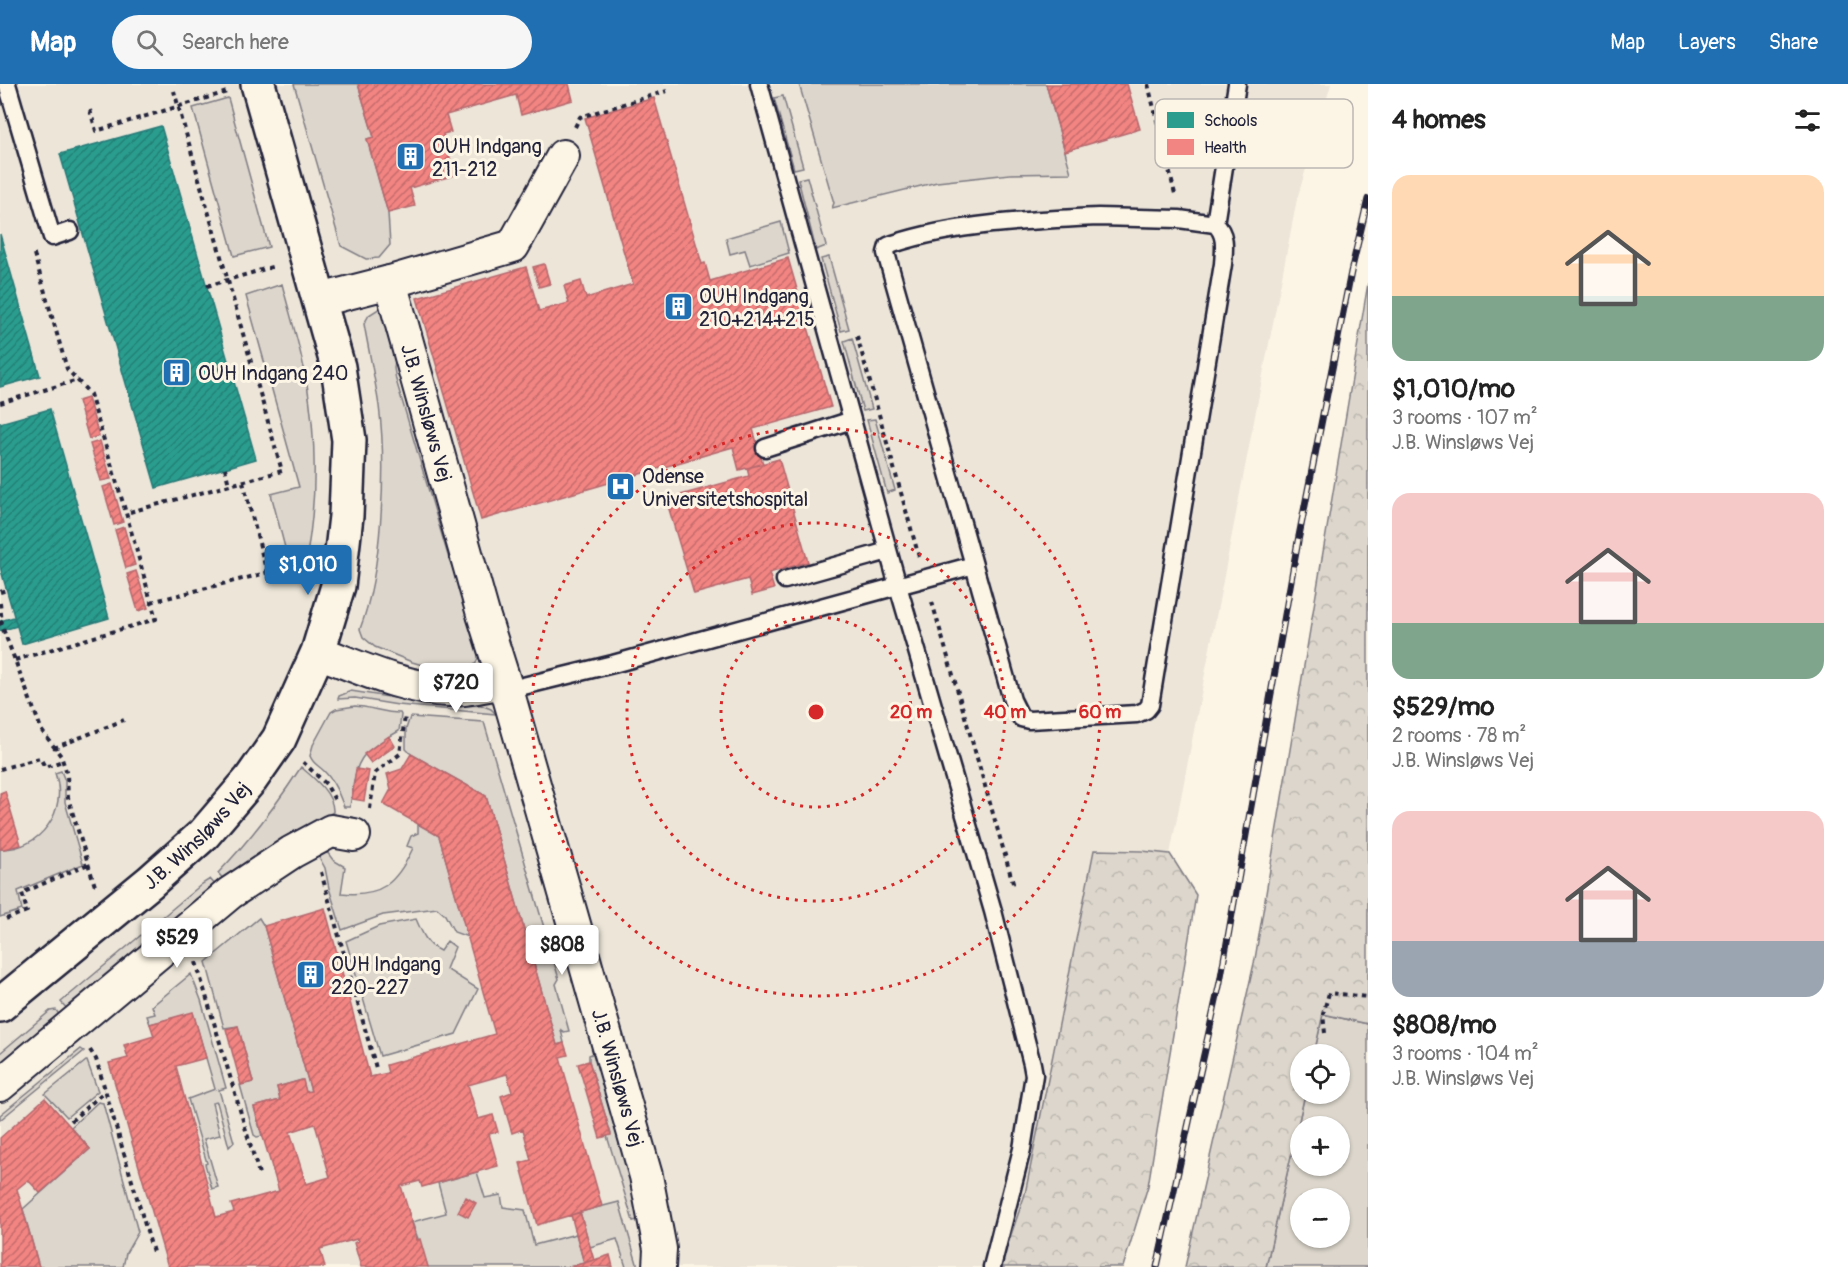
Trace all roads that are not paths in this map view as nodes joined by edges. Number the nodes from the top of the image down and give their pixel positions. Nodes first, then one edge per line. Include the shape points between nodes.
1 (7, 84) edge
2 (759, 84) edge
3 (1237, 84) edge
4 (245, 87) edge
5 (1235, 99) edge
6 (563, 156) road end
7 (1224, 168) edge
8 (1215, 224) junction
9 (70, 231) dead end
10 (390, 282) junction
11 (320, 300) junction
12 (852, 420) junction
13 (765, 448) dead end
14 (888, 551) junction
15 (974, 565) junction
16 (785, 580) dead end
17 (898, 586) junction
18 (318, 652) junction
19 (506, 686) junction
20 (354, 835) road end
21 (0, 1005) edge
22 (0, 1085) edge
23 (659, 1267) edge
24 (992, 1267) edge

1 - 9 lane via 52,237
2 - 12 lane
3 - 5 lane
4 - 11 street, J.B. Winsløws Vej via 308,256
6 - 10 street via 513,246
7 - 8 lane
8 - 15 lane via 1098,217 1026,221 954,230 888,246 886,261
8 - 15 lane via 1224,241 1223,264 1153,695 1146,710 1137,714 1021,718 1012,700
10 - 11 street
10 - 19 street, J.B. Winsløws Vej
11 - 18 street, J.B. Winsløws Vej via 338,366 349,440 338,585
12 - 13 lane
12 - 14 lane
14 - 16 lane
14 - 17 lane
15 - 17 lane
17 - 19 lane via 613,664
17 - 24 lane via 1015,992 1034,1075 1022,1149
18 - 19 street via 424,687 448,690
18 - 21 street, J.B. Winsløws Vej via 279,739 204,834
19 - 23 street, J.B. Winsløws Vej via 646,1176 660,1249
20 - 22 street via 331,831 230,893

